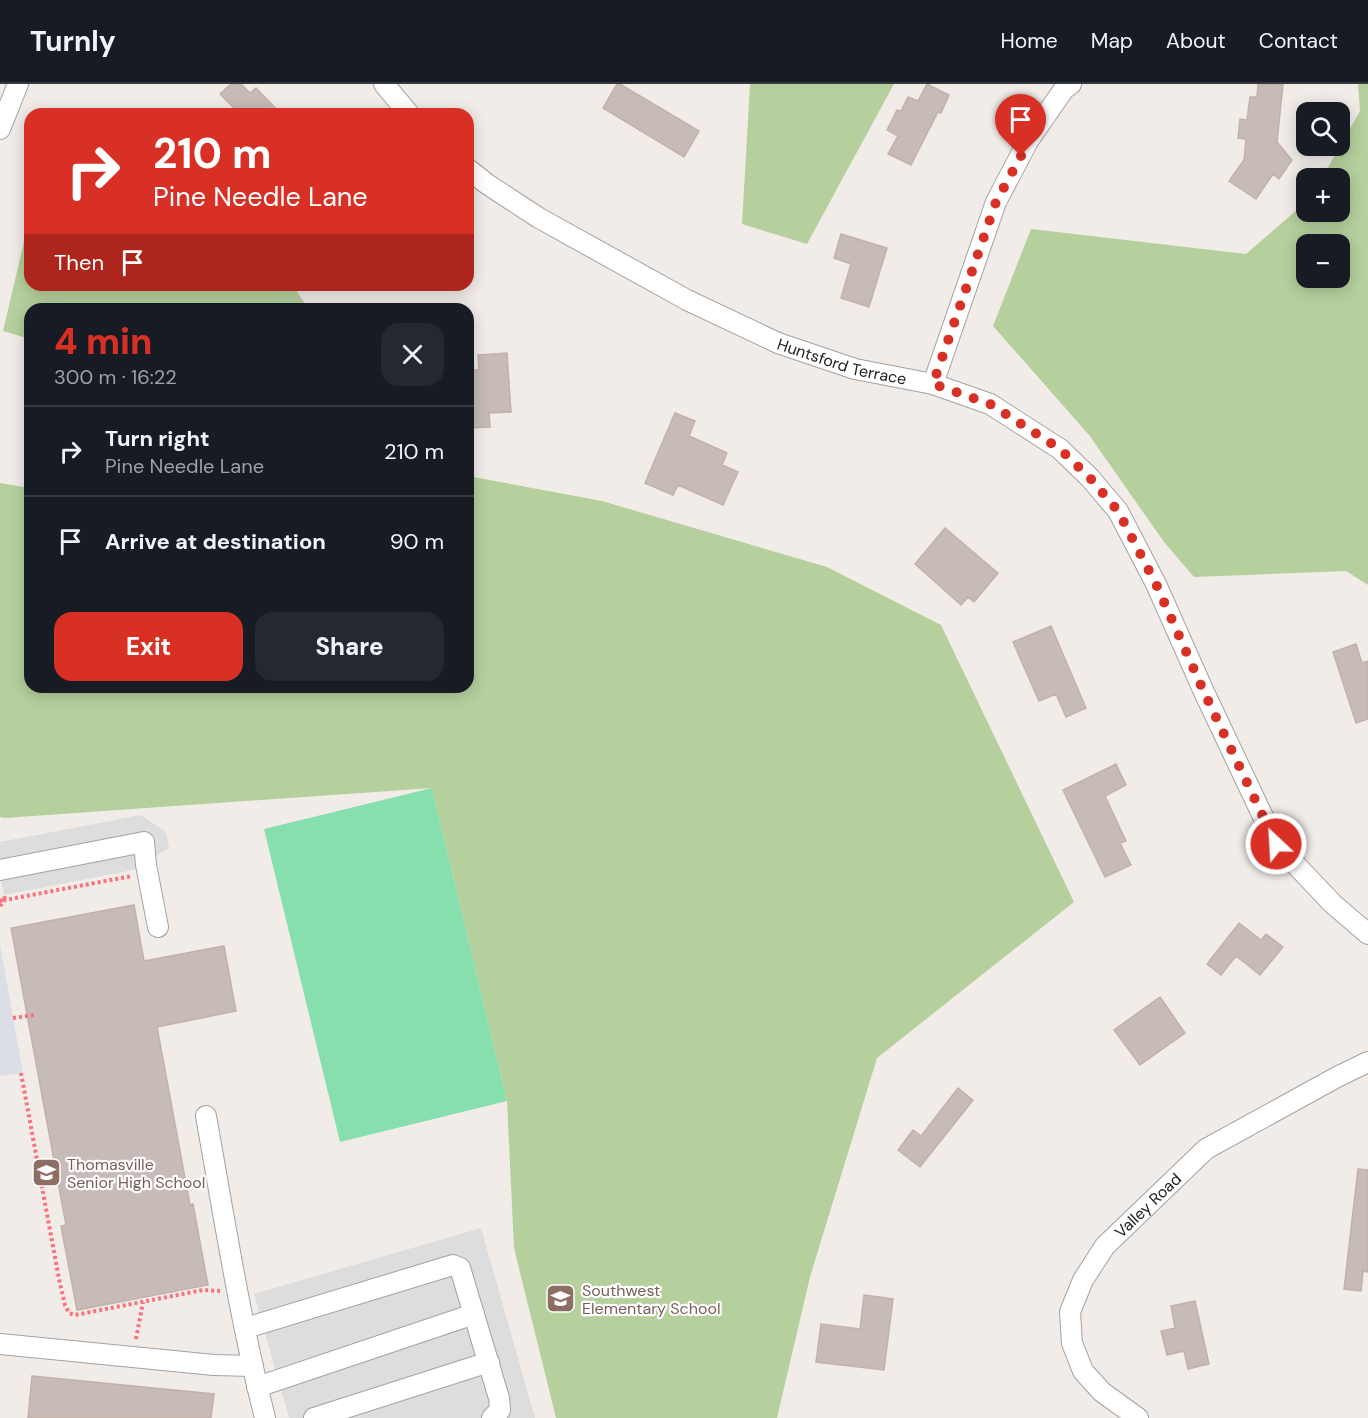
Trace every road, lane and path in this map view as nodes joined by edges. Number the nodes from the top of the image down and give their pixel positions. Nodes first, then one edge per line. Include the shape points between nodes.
1 (18, 84) edge
2 (384, 84) edge
3 (1071, 84) edge
4 (405, 108) edge
5 (0, 129) edge
6 (474, 174) edge
7 (933, 384) junction
8 (0, 870) edge
9 (136, 875) dead end
10 (3, 898) edge
11 (0, 906) edge
12 (158, 927) dead end
13 (1368, 934) edge
14 (34, 1014) dead end
15 (13, 1018) dead end
16 (1367, 1061) edge
17 (21, 1073) dead end
18 (206, 1116) dead end
19 (238, 1292) junction
20 (143, 1302) junction
21 (474, 1314) junction
22 (246, 1328) junction
23 (0, 1344) edge
24 (133, 1356) junction
25 (489, 1362) junction
26 (253, 1366) junction
27 (257, 1387) junction
28 (266, 1418) edge
29 (314, 1418) edge
30 (492, 1418) edge
31 (1138, 1418) edge

1 - 5 street
2 - 4 street
3 - 7 street via 1028,141 996,202
6 - 7 street, Huntsford Terrace via 539,218 687,300 778,344 855,369
7 - 13 street, Huntsford Terrace via 990,404 1060,449 1118,511 1156,584 1276,844 1333,904
8 - 12 street via 144,842
9 - 10 path
10 - 11 path
14 - 15 path
16 - 31 street, Valley Road via 1206,1149 1105,1246 1083,1280 1070,1312 1072,1343 1083,1371 1102,1392
17 - 20 path via 59,1279 69,1313
18 - 19 street
19 - 20 path via 203,1290
19 - 22 street
20 - 24 path
21 - 22 street via 460,1268 453,1265
21 - 25 street
21 - 27 street
22 - 26 street
23 - 24 street
24 - 26 street
25 - 29 street
25 - 30 street via 500,1398 500,1410
26 - 27 street
27 - 28 street

